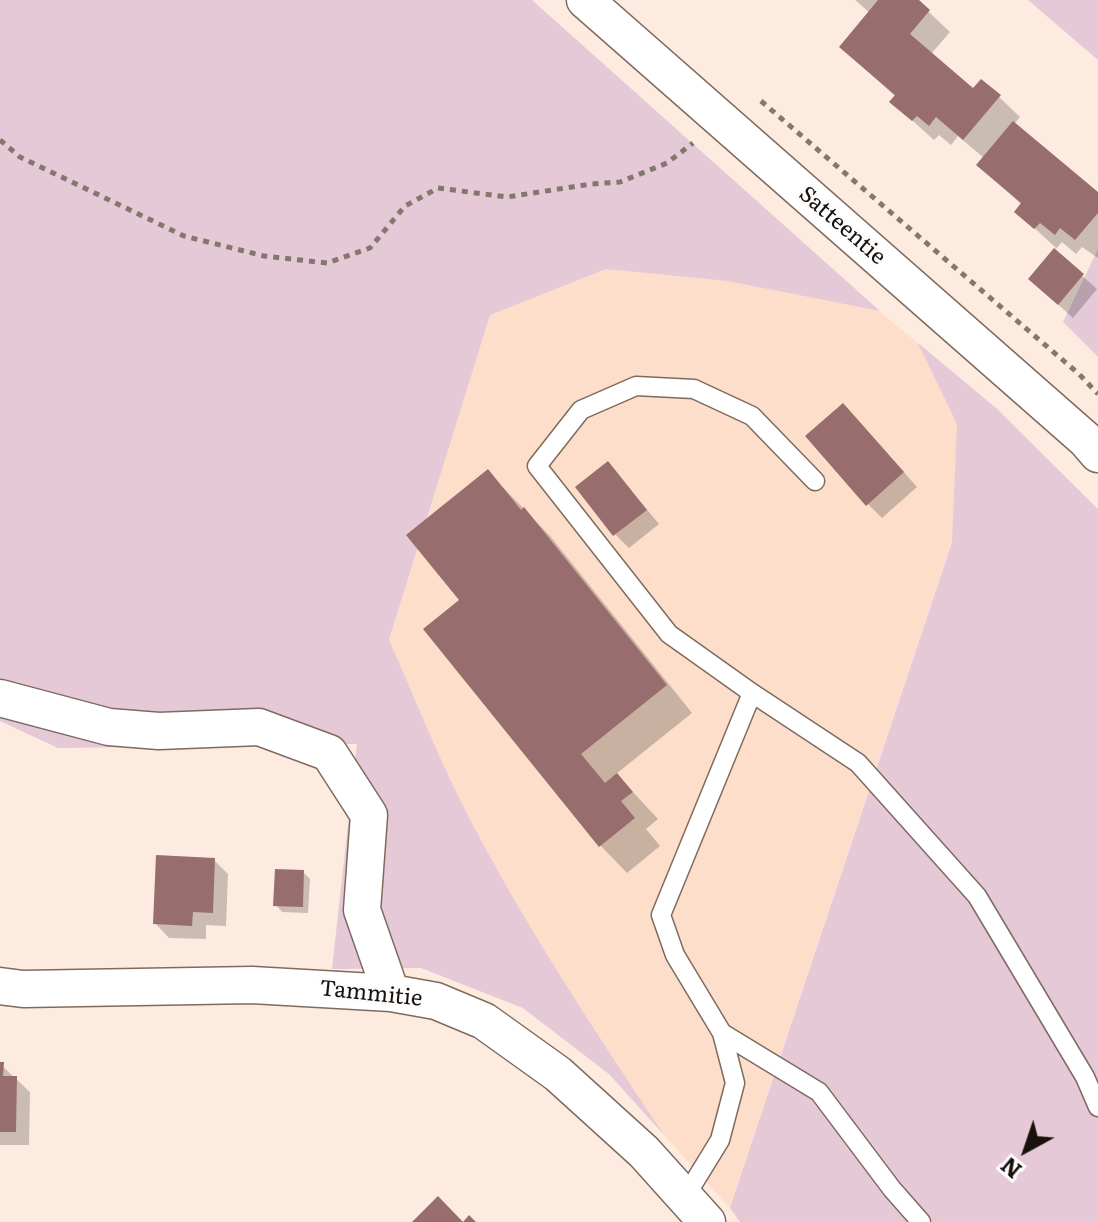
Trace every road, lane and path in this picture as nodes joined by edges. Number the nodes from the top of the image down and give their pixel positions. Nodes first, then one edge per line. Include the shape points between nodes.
1 (585, 0) edge
2 (752, 93) dead end
3 (701, 137) dead end
4 (0, 140) edge
5 (1098, 394) edge
6 (1098, 454) edge
7 (815, 481) dead end
8 (752, 693) junction
9 (0, 698) edge
10 (0, 986) edge
11 (391, 993) junction
12 (722, 1033) junction
13 (1098, 1107) edge
14 (696, 1209) edge
15 (921, 1222) edge

1 - 6 street, Satteentie
2 - 5 path
3 - 4 path via 667,163 620,182 507,197 438,188 405,206 370,248 327,263 264,256 184,236 20,157
7 - 8 lane via 752,416 694,389 636,386 581,410 537,466 669,634
8 - 12 lane via 661,915 675,955
8 - 13 lane via 858,763 977,896
9 - 11 street via 109,727 259,727 329,753 369,815 362,910
10 - 11 street, Tammitie via 252,985
11 - 14 street, Tammitie via 436,1001 484,1021 558,1074 644,1152
12 - 14 lane via 735,1083
12 - 15 lane via 819,1092

